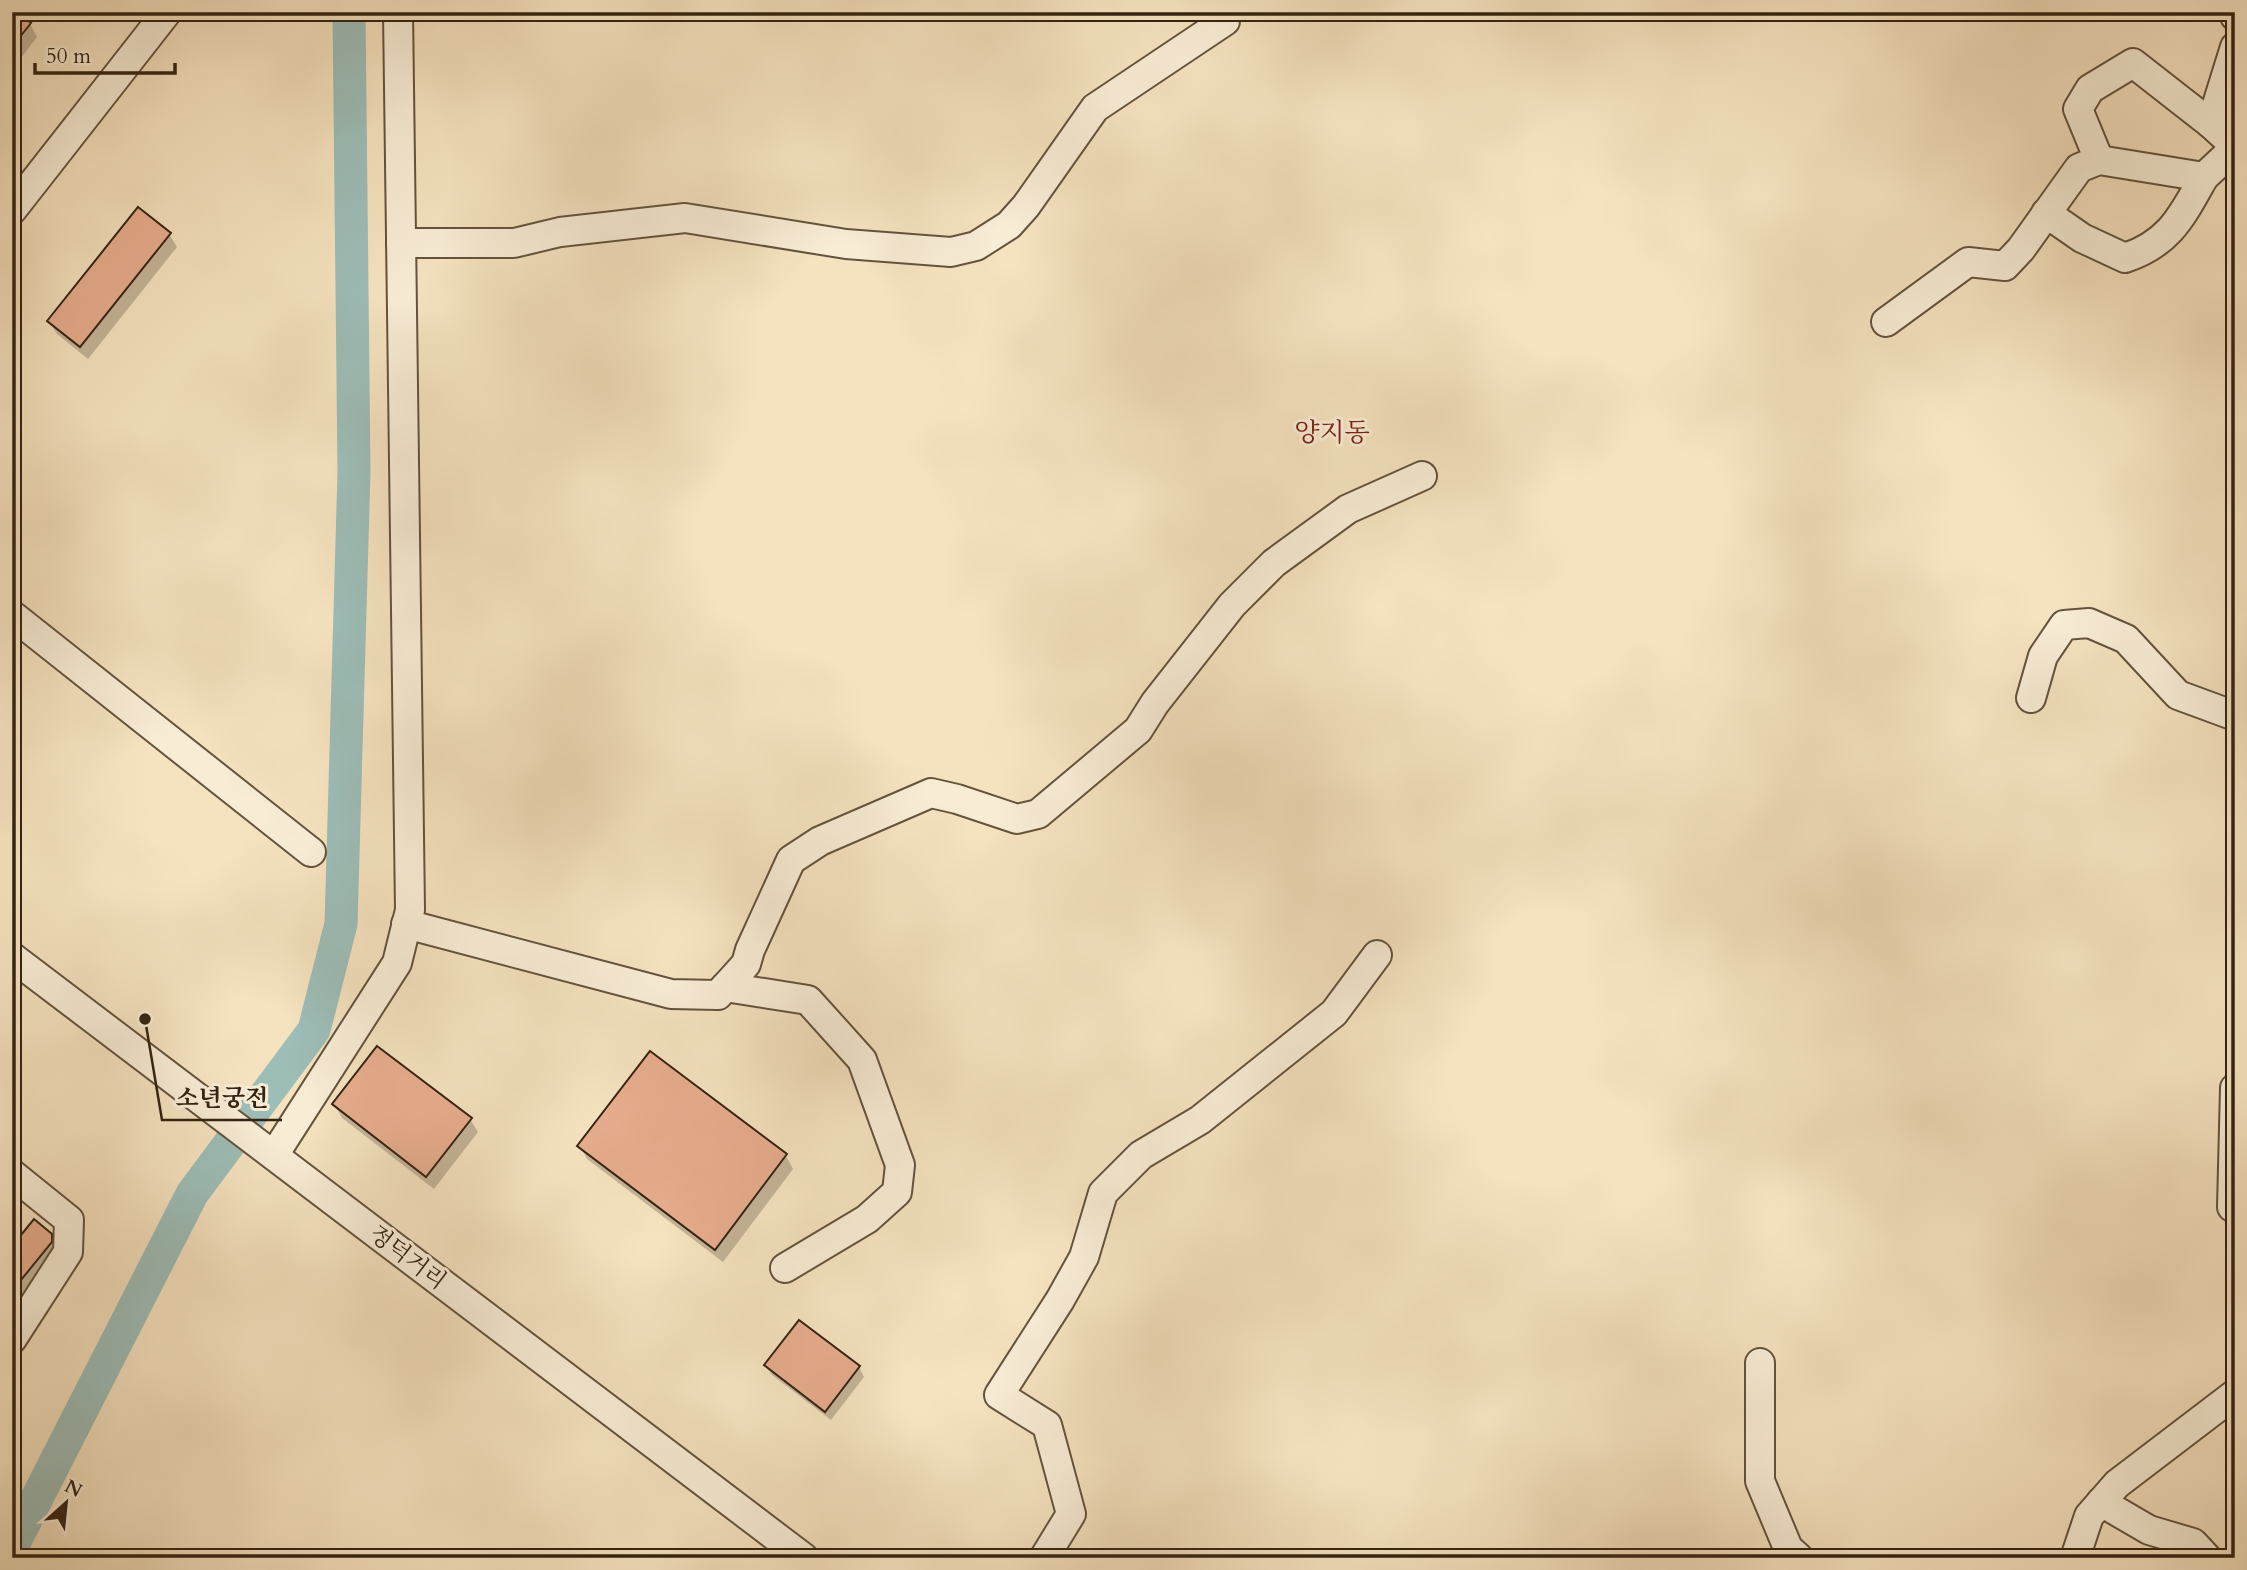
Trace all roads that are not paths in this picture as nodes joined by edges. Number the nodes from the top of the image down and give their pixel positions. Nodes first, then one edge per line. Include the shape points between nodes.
1 (167, 12) edge
2 (398, 12) edge
3 (1225, 12) edge
4 (2235, 47) edge
5 (2211, 124) junction
6 (2235, 147) edge
7 (2099, 160) junction
8 (2204, 177) junction
9 (12, 210) edge
10 (2046, 213) junction
11 (401, 243) junction
12 (1886, 322) dead end
13 (1422, 476) dead end
14 (12, 615) edge
15 (2031, 698) dead end
16 (2235, 716) edge
17 (311, 852) dead end
18 (407, 923) junction
19 (1377, 955) dead end
20 (12, 957) edge
21 (725, 987) junction
22 (2235, 1088) edge
23 (266, 1149) junction
24 (12, 1174) edge
25 (2232, 1207) dead end
26 (785, 1268) dead end
27 (12, 1339) edge
28 (1760, 1363) dead end
29 (2235, 1394) edge
30 (2101, 1502) junction
31 (804, 1558) edge
32 (1044, 1558) edge
33 (1799, 1558) edge
34 (2074, 1558) edge
35 (2207, 1558) edge

1 - 9 street
2 - 11 street
3 - 11 street via 1225,21 1095,108 1026,206 1009,225 976,246 951,252 846,244 685,218 560,232 514,243
4 - 5 street
5 - 6 street
5 - 7 street via 2133,63 2090,89 2078,110
6 - 8 street
7 - 8 street
7 - 10 street via 2079,168
8 - 10 street via 2178,224 2146,251 2125,258 2082,238
10 - 12 street via 2006,266 1968,262
11 - 18 street
13 - 21 street via 1348,509 1274,563 1232,605 1138,730 1038,814 1017,820 931,793 820,841 791,860 746,964
14 - 17 street
15 - 16 street via 2043,656 2064,625 2090,623 2126,639 2178,695
18 - 21 street via 671,994 718,995
18 - 23 street via 397,963
19 - 32 street via 1334,1013 1200,1120 1141,1155 1103,1194 1084,1257 999,1395 1046,1425 1071,1514
20 - 23 street, 정덕거리
21 - 26 street via 808,1000 862,1060 900,1165 897,1192 867,1219
22 - 25 street
23 - 31 street, 정덕거리
24 - 27 street via 69,1220 68,1252
28 - 33 street via 1760,1480 1788,1548
29 - 30 street via 2117,1484
30 - 34 street via 2089,1516
30 - 35 street via 2149,1530 2193,1543

